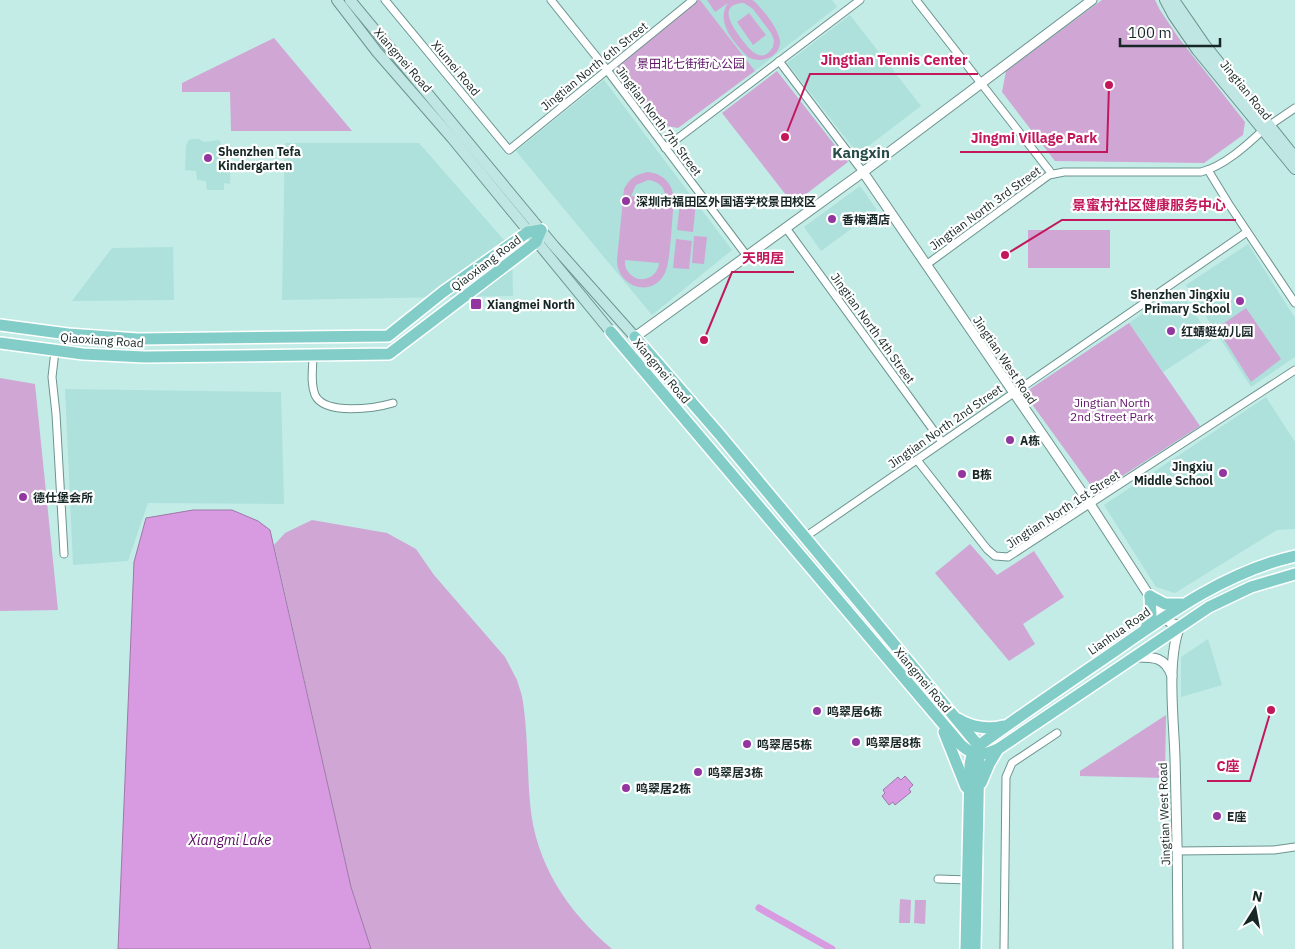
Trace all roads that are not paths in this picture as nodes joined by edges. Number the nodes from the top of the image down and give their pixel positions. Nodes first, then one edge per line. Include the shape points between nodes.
1 (332, 0) edge
2 (337, 0) edge
3 (385, 0) edge
4 (551, 0) edge
5 (693, 0) edge
6 (860, 0) edge
7 (916, 0) edge
8 (1092, 0) edge
9 (1165, 0) edge
10 (1174, 0) edge
11 (352, 2) edge
12 (344, 11) junction
13 (779, 61) junction
14 (607, 70) junction
15 (981, 83) junction
16 (1295, 108) edge
17 (1266, 128) junction
18 (665, 148) junction
19 (509, 150) joint
20 (1295, 157) edge
21 (1295, 169) edge
22 (1208, 170) junction
23 (863, 172) junction
24 (1052, 174) junction
25 (788, 226) junction
26 (541, 230) junction
27 (528, 232) junction
28 (1247, 232) junction
29 (536, 242) junction
30 (747, 256) junction
31 (926, 265) junction
32 (1295, 304) edge
33 (0, 325) edge
34 (611, 332) junction
35 (635, 337) junction
36 (0, 343) edge
37 (622, 345) junction
38 (55, 351) junction
39 (313, 355) junction
40 (1295, 370) edge
41 (1013, 393) junction
42 (393, 403) dead end
43 (720, 435) junction
44 (944, 441) junction
45 (709, 448) junction
46 (917, 460) junction
47 (1090, 504) junction
48 (805, 537) junction
49 (64, 554) dead end
50 (1295, 556) edge
51 (1295, 574) edge
52 (1150, 596) junction
53 (1187, 602) junction
54 (1163, 617) junction
55 (1180, 626) junction
56 (1146, 629) junction
57 (1134, 657) junction
58 (1172, 679) junction
59 (1053, 694) junction
60 (1061, 707) junction
61 (934, 713) junction
62 (956, 718) junction
63 (1012, 722) junction
64 (1057, 733) dead end
65 (998, 749) junction
66 (976, 752) junction
67 (978, 795) junction
68 (969, 805) junction
69 (1295, 846) edge
70 (1178, 851) junction
71 (938, 879) dead end
72 (972, 880) junction
73 (966, 949) edge
74 (975, 949) edge
75 (1004, 949) edge
76 (1178, 949) edge

1 - 12 main road
2 - 12 main road, Xiangmei Road
3 - 19 street, Xiumei Road
4 - 14 street, Jingtian North 7th Street
5 - 14 street, Jingtian North 6th Street
6 - 13 street
7 - 15 street
8 - 15 street
9 - 17 main road, Jingtian Road via 1197,50
10 - 17 main road, Jingtian Road
11 - 26 main road, Xiangmei Road
12 - 27 main road, Xiangmei Road
13 - 18 street
13 - 23 street, Jingtian West Road
14 - 18 street, Jingtian North 7th Street
14 - 19 street, Jingtian North 6th Street
15 - 23 street
15 - 24 street
16 - 17 street, Jingtian North 3rd Street
17 - 20 main road, Jingtian Road
17 - 21 main road, Jingtian Road
17 - 22 street, Jingtian North 3rd Street
18 - 30 street, Jingtian North 7th Street
22 - 24 street, Jingtian North 3rd Street via 1192,173
22 - 28 street
23 - 25 street
23 - 31 street, Jingtian West Road
24 - 31 street, Jingtian North 3rd Street via 1042,178
25 - 30 street
25 - 44 street, Jingtian North 4th Street
26 - 27 main road, Qiaoxiang Road
26 - 29 main road, Qiaoxiang Road
26 - 35 main road, Xiangmei Road
27 - 29 main road, Xiangmei Road
27 - 33 main road, Qiaoxiang Road via 443,292 388,336 138,339
28 - 32 street
28 - 41 street, Jingtian North 2nd Street
29 - 34 main road, Xiangmei Road
29 - 39 main road, Qiaoxiang Road via 389,354
30 - 35 street
31 - 41 street, Jingtian West Road
34 - 35 main road
34 - 37 main road, Xiangmei Road
35 - 37 main road
35 - 43 main road, Xiangmei Road
36 - 38 main road, Qiaoxiang Road
37 - 45 main road, Xiangmei Road
38 - 39 main road, Qiaoxiang Road via 154,357
38 - 49 street via 52,377
39 - 42 street via 313,387 323,404 337,408 371,408
40 - 47 street, Jingtian North 1st Street
41 - 44 street, Jingtian North 2nd Street
41 - 47 street, Jingtian West Road
43 - 45 main road via 708,437
43 - 48 main road, Xiangmei Road
44 - 46 street, Jingtian North 2nd Street
45 - 61 main road, Xiangmei Road
46 - 47 street, Jingtian North 1st Street via 987,549 998,558 1008,558
46 - 48 street, Jingtian North 2nd Street
47 - 52 street, Jingtian West Road
48 - 62 main road, Xiangmei Road
50 - 53 main road, Lianhua Road via 1238,575
51 - 55 main road via 1235,594
52 - 53 main road via 1168,605
52 - 54 street, Jingtian West Road
52 - 56 main road via 1151,616
53 - 54 main road, Lianhua Road
54 - 55 street
54 - 56 main road, Lianhua Road
55 - 57 main road
55 - 58 street, Jingtian West Road
56 - 59 main road, Lianhua Road
57 - 58 street via 1162,660 1169,667
57 - 60 main road
58 - 70 street, Jingtian West Road
59 - 60 main road via 1052,700
59 - 63 main road, Lianhua Road
60 - 65 main road
61 - 66 main road, Xiangmei Road via 961,745
61 - 68 main road via 958,765
62 - 63 main road via 968,724 997,728
62 - 66 main road, Xiangmei Road via 972,737
63 - 66 main road, Lianhua Road
64 - 75 street via 1012,763 1006,777
65 - 66 main road
65 - 67 main road
66 - 67 main road
66 - 68 main road via 970,763
67 - 72 main road
68 - 72 main road
69 - 70 street via 1274,850
70 - 76 street, Jingtian West Road
71 - 72 street
72 - 73 main road
72 - 74 main road

